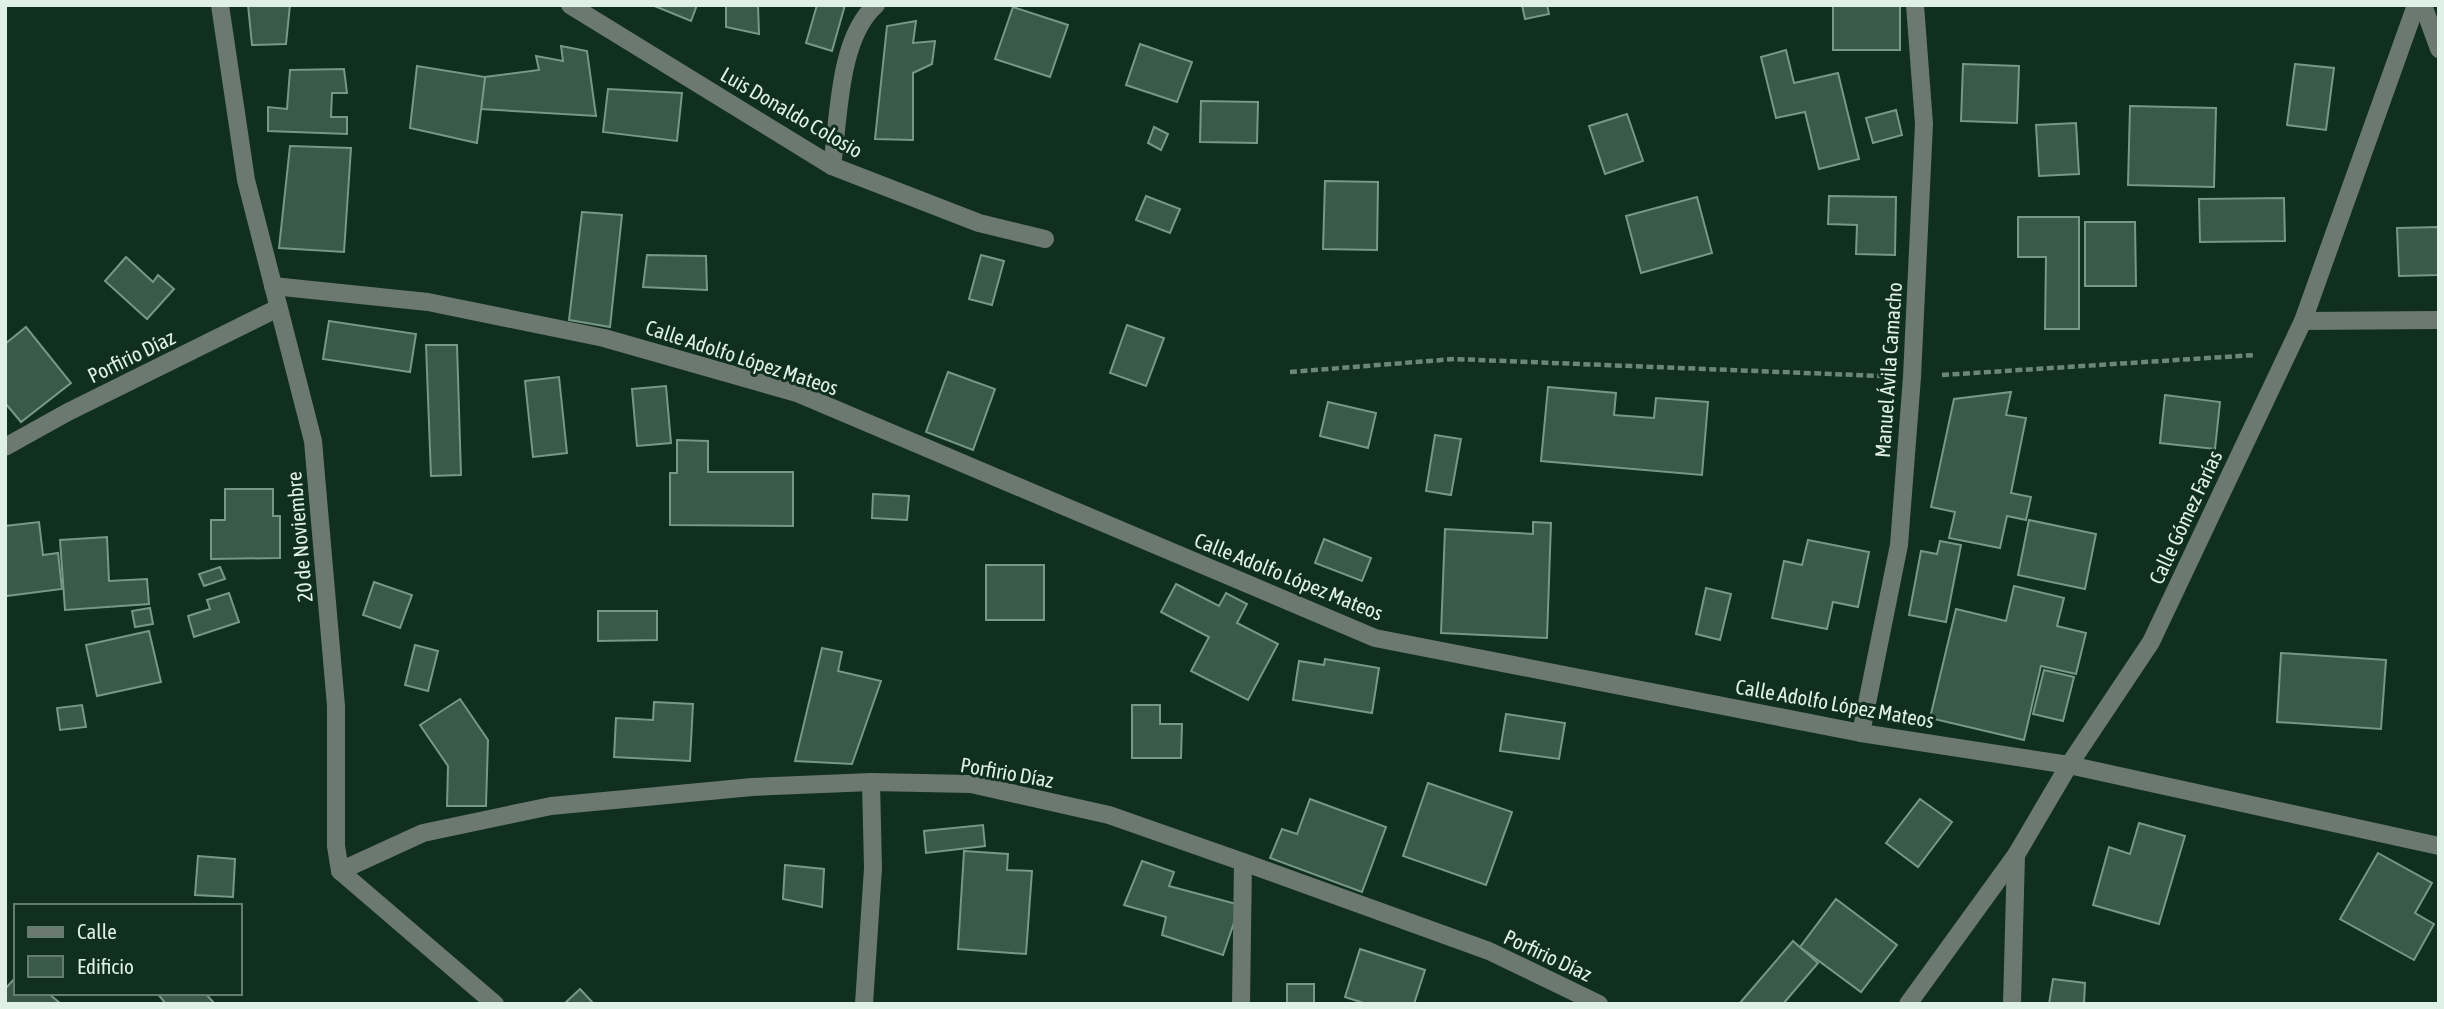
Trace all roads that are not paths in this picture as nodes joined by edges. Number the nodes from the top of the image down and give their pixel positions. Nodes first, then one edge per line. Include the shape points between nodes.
1 (220, 5) edge
2 (570, 5) edge
3 (876, 5) edge
4 (1915, 5) edge
5 (2416, 5) edge
6 (2423, 5) edge
7 (2439, 49) edge
8 (832, 166) junction
9 (1045, 239) dead end
10 (273, 286) junction
11 (278, 308) junction
12 (2439, 320) edge
13 (2303, 321) junction
14 (5, 447) edge
15 (1861, 733) junction
16 (2069, 765) junction
17 (871, 782) junction
18 (2439, 846) edge
19 (2016, 855) junction
20 (1243, 862) junction
21 (340, 871) junction
22 (495, 1004) edge
23 (864, 1004) edge
24 (1241, 1004) edge
25 (1599, 1004) edge
26 (1908, 1004) edge
27 (2012, 1004) edge

1 - 10 street, 20 de Noviembre via 246,180
2 - 8 street, Luis Donaldo Colosio
3 - 8 street via 864,16 846,60
4 - 15 street, Manuel Ávila Camacho via 1924,124 1912,377 1899,545
5 - 13 street, Calle Gómez Farías
6 - 7 street
8 - 9 street, Luis Donaldo Colosio via 979,223
10 - 11 street, 20 de Noviembre
10 - 15 street, Calle Adolfo López Mateos via 428,302 604,338 797,393 1375,638
11 - 14 street, Porfirio Díaz
11 - 21 street, 20 de Noviembre via 313,440 336,706
12 - 13 street
13 - 16 street, Calle Gómez Farías via 2151,642
15 - 16 street, Calle Adolfo López Mateos
16 - 18 street, Calle Adolfo López Mateos
16 - 19 street, Calle Gómez Farías
17 - 20 street, Porfirio Díaz via 971,784 1109,815
17 - 21 street, Porfirio Díaz via 752,787 551,806 423,834
17 - 23 street via 873,868
19 - 26 street, Calle Gómez Farías
19 - 27 street
20 - 24 street
20 - 25 street, Porfirio Díaz via 1489,951
21 - 22 street

